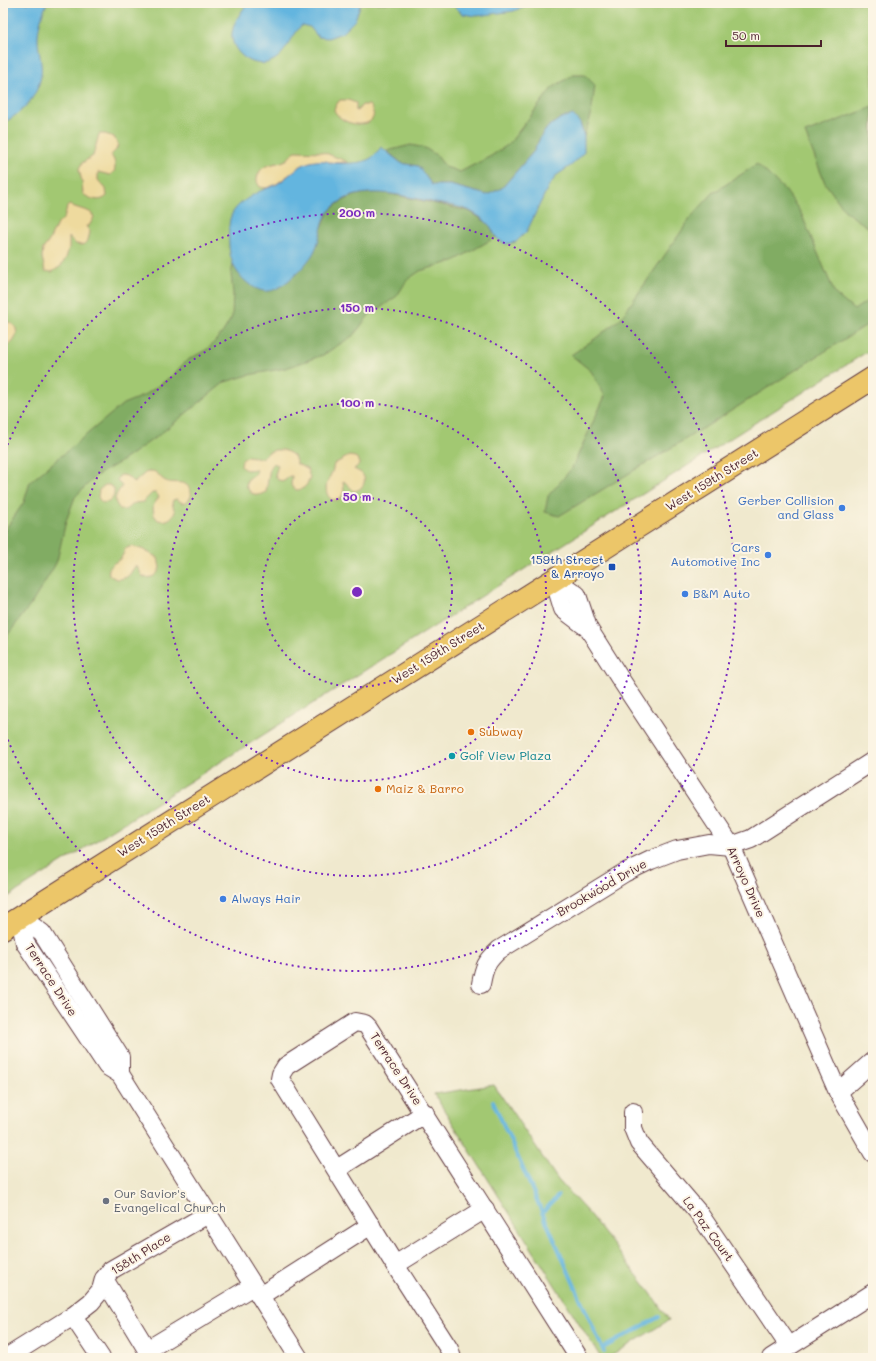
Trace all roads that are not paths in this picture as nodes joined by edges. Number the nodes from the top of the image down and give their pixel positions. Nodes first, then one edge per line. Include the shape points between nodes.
1 (873, 378) edge
2 (554, 579) junction
3 (873, 761) edge
4 (731, 846) junction
5 (12, 922) edge
6 (481, 984) dead end
7 (873, 1061) edge
8 (838, 1092) junction
9 (633, 1112) dead end
10 (424, 1113) junction
11 (873, 1153) edge
12 (337, 1169) junction
13 (485, 1209) junction
14 (208, 1214) junction
15 (371, 1225) junction
16 (395, 1266) junction
17 (104, 1279) junction
18 (257, 1291) junction
19 (873, 1293) edge
20 (73, 1316) junction
21 (789, 1346) junction
22 (149, 1354) edge
23 (6, 1358) edge
24 (101, 1358) edge
25 (299, 1358) edge
26 (452, 1358) edge
27 (579, 1358) edge
28 (771, 1358) edge

1 - 2 main road, West 159th Street
2 - 4 street, Arroyo Drive via 563,609 588,628
2 - 5 main road, West 159th Street
3 - 4 street, Brookwood Drive via 751,839
4 - 6 street, Brookwood Drive via 709,844 677,850 624,873 499,950 488,960
4 - 8 street, Arroyo Drive
5 - 14 street, Terrace Drive via 42,933 120,1056 120,1074
7 - 8 street
8 - 11 street, Arroyo Drive
9 - 21 street, La Paz Court via 633,1128 639,1143 698,1212
10 - 12 street, Terrace Drive
10 - 12 street, Terrace Drive via 368,1026 360,1022 355,1022 286,1066 280,1079
10 - 13 street, Terrace Drive
12 - 15 street, Terrace Drive
13 - 16 street
13 - 27 street, Terrace Drive
14 - 17 street, 158th Place via 112,1270
14 - 18 street, Terrace Drive
15 - 16 street, Terrace Drive
15 - 18 street
16 - 26 street, Terrace Drive via 449,1349
17 - 20 street, 158th Place via 101,1290 91,1302
17 - 22 street
18 - 22 street
18 - 25 street, Terrace Drive
19 - 21 street
20 - 23 street, 158th Place
20 - 24 street
21 - 28 street

